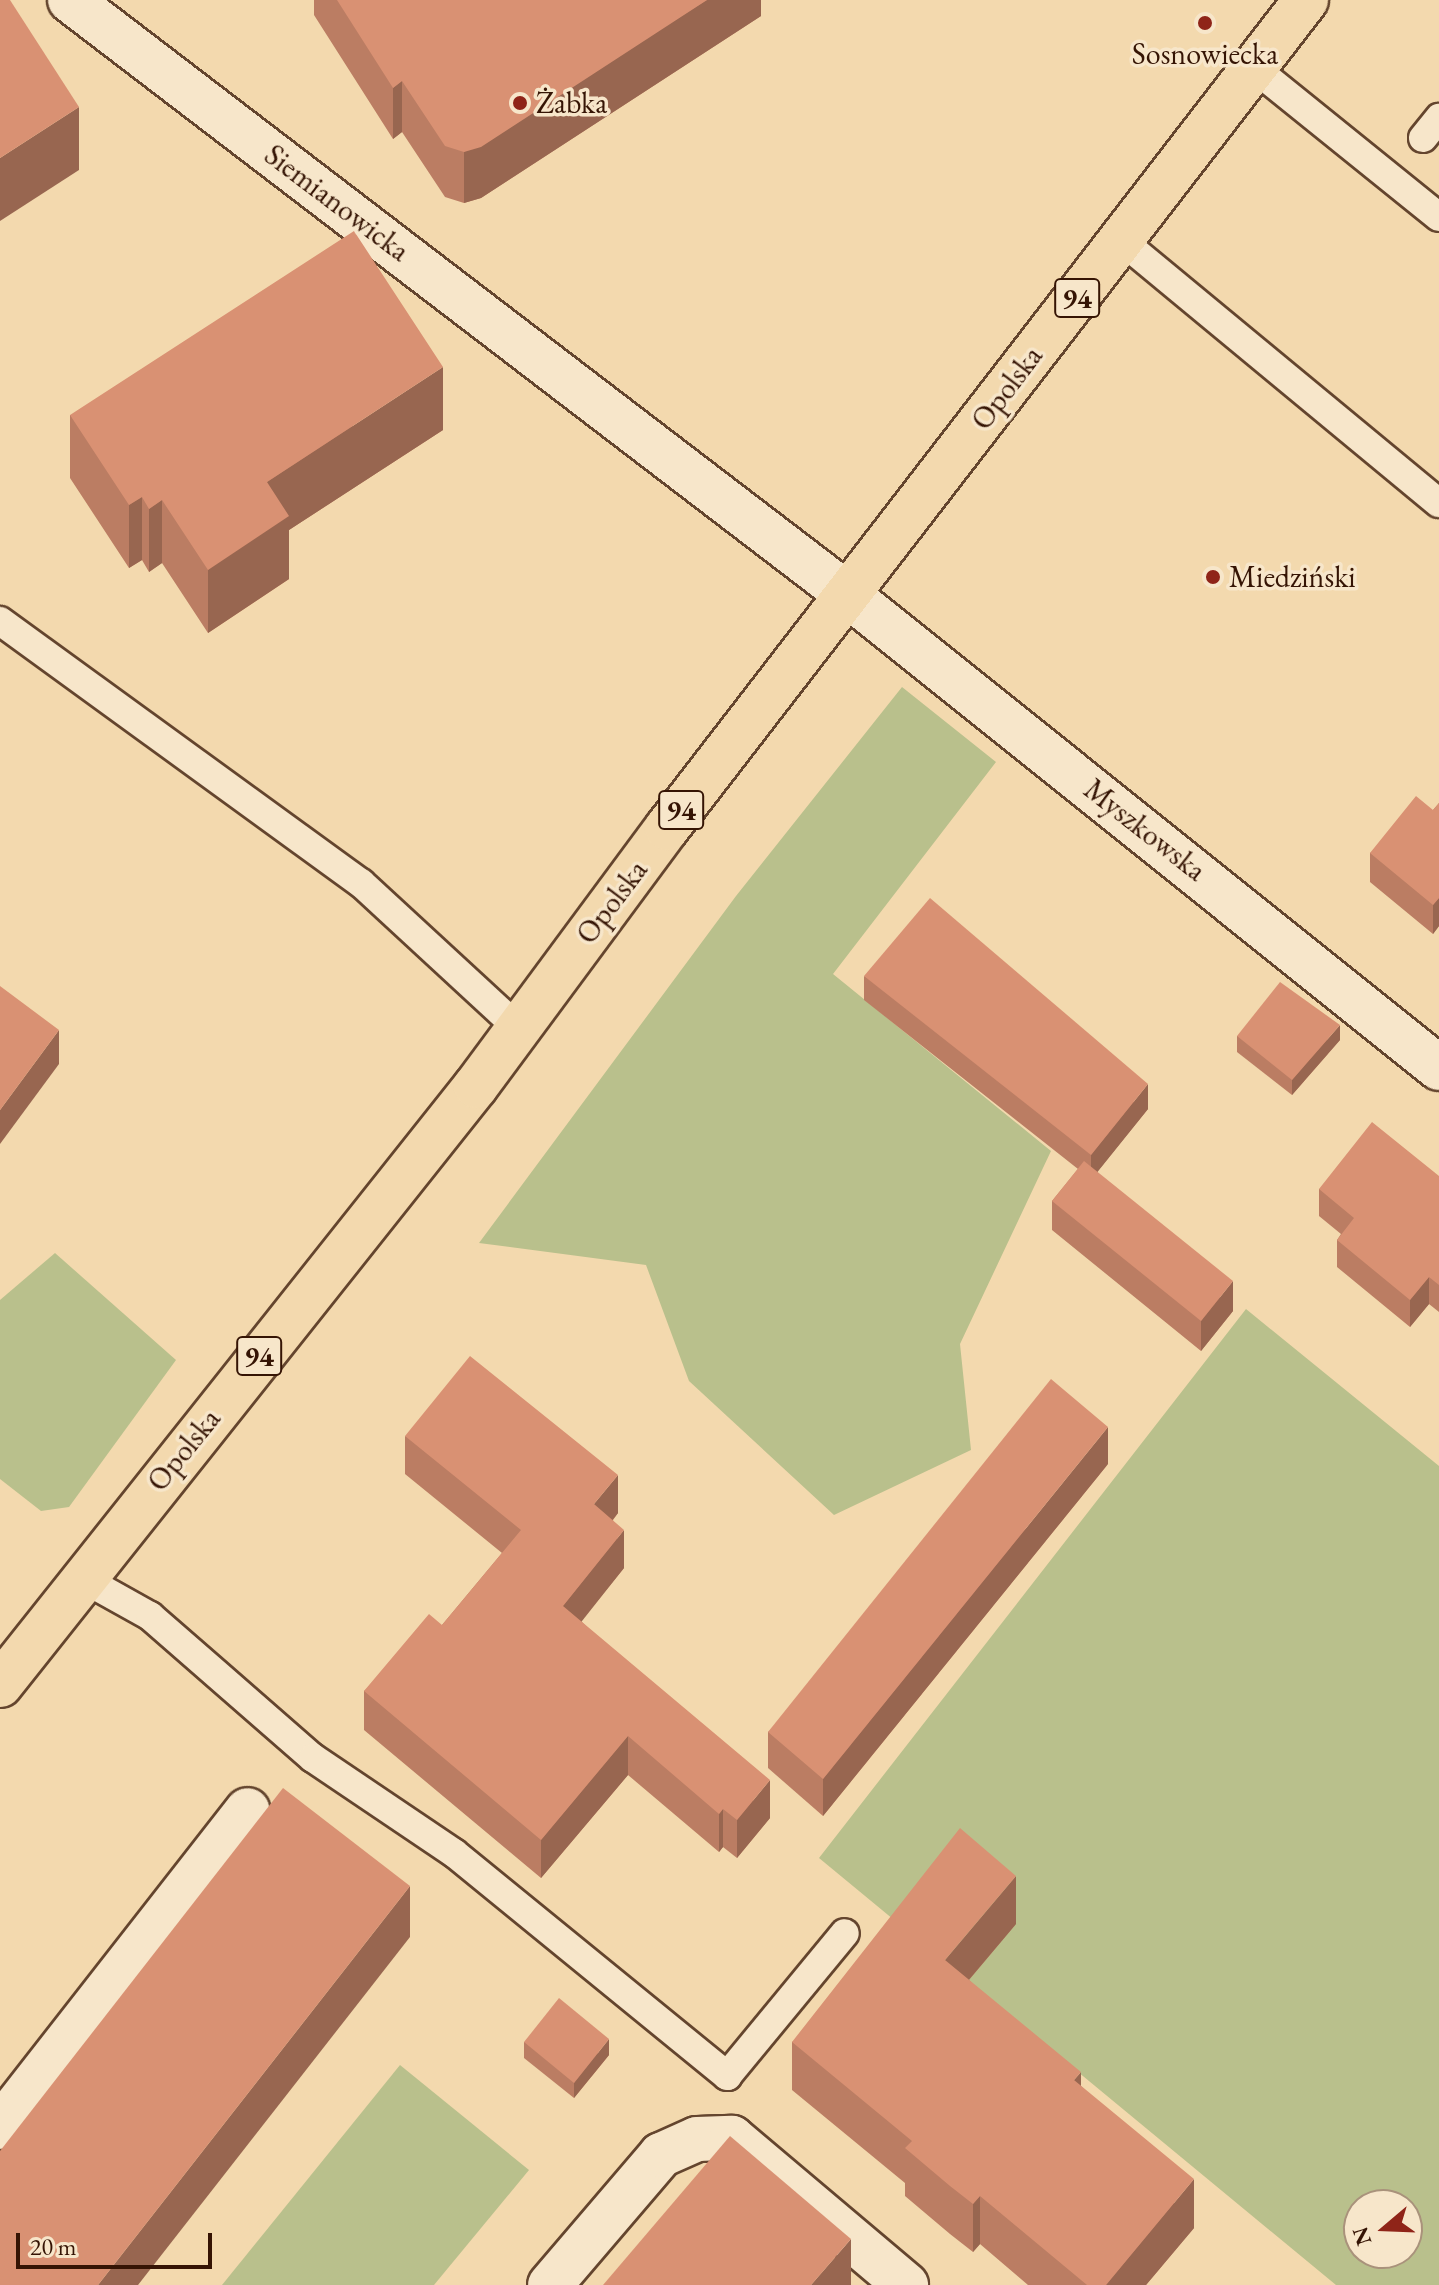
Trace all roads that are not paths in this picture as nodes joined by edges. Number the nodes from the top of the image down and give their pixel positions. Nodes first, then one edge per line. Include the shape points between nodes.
1 (70, 0) edge
2 (1306, 0) edge
3 (1253, 67) junction
4 (1439, 217) edge
5 (1122, 241) junction
6 (1439, 503) edge
7 (848, 595) junction
8 (0, 621) edge
9 (518, 1028) junction
10 (1439, 1068) edge
11 (82, 1578) junction
12 (0, 1685) edge
13 (248, 1810) dead end
14 (845, 1933) dead end
15 (0, 2127) edge
16 (550, 2285) edge
17 (906, 2285) edge

1 - 7 street, Siemianowicka
2 - 3 main road, Opolska / 94
3 - 4 lane
3 - 5 main road, Opolska / 94
5 - 6 lane
5 - 7 main road, Opolska / 94
7 - 9 main road, Opolska / 94
7 - 10 street, Myszkowska
8 - 9 lane via 361,883
9 - 11 main road, Opolska / 94
11 - 12 main road, Opolska / 94
11 - 14 lane via 150,1616 313,1758 454,1853 727,2076
13 - 15 street
16 - 17 street via 661,2155 697,2139 732,2138

